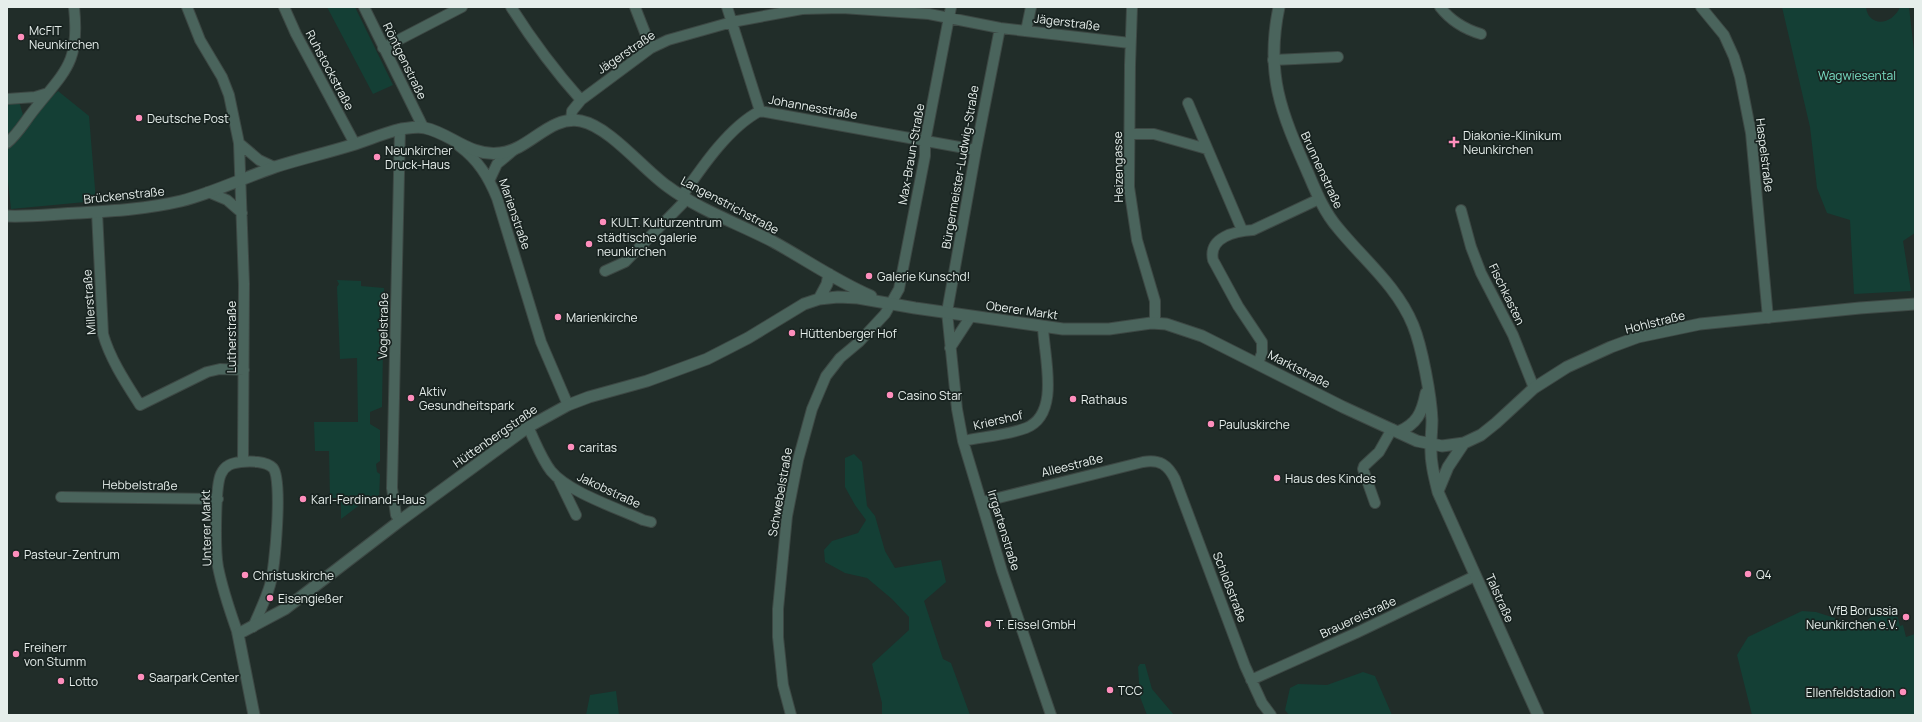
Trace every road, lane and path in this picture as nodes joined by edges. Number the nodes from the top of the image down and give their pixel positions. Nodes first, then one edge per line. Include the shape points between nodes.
1 (74, 7) edge
2 (187, 7) edge
3 (284, 7) edge
4 (364, 7) edge
5 (462, 7) edge
6 (511, 7) edge
7 (635, 7) edge
8 (727, 7) edge
9 (951, 7) edge
10 (1031, 7) edge
11 (1132, 7) edge
12 (1279, 7) edge
13 (1440, 7) edge
14 (1701, 7) edge
15 (802, 8) edge
16 (950, 18) junction
17 (732, 22) junction
18 (1000, 28) junction
19 (1026, 31) junction
20 (1481, 34) dead end
21 (1130, 43) junction
22 (383, 48) junction
23 (651, 48) junction
24 (1338, 58) dead end
25 (1273, 60) junction
26 (48, 93) junction
27 (7, 99) edge
28 (581, 100) junction
29 (1188, 103) dead end
30 (760, 111) junction
31 (571, 120) junction
32 (423, 127) junction
33 (400, 129) junction
34 (1130, 134) junction
35 (453, 141) junction
36 (925, 142) junction
37 (7, 143) edge
38 (240, 143) junction
39 (355, 144) junction
40 (517, 148) junction
41 (1207, 149) junction
42 (976, 150) junction
43 (274, 167) junction
44 (490, 179) junction
45 (241, 180) junction
46 (208, 192) junction
47 (684, 197) junction
48 (1319, 199) junction
49 (1461, 210) dead end
50 (97, 212) junction
51 (242, 213) junction
52 (7, 216) edge
53 (1242, 230) junction
54 (605, 271) dead end
55 (829, 274) junction
56 (819, 299) junction
57 (889, 303) junction
58 (1915, 304) edge
59 (947, 312) junction
60 (971, 316) junction
61 (1768, 318) junction
62 (1155, 323) junction
63 (1043, 327) junction
64 (950, 348) junction
65 (1258, 363) junction
66 (244, 370) junction
67 (1427, 387) junction
68 (1534, 388) junction
69 (568, 406) junction
70 (528, 427) junction
71 (1395, 430) junction
72 (963, 441) junction
73 (1464, 443) junction
74 (1431, 445) junction
75 (243, 462) junction
76 (1168, 467) joint
77 (558, 478) junction
78 (1438, 492) junction
79 (61, 497) dead end
80 (218, 499) junction
81 (982, 502) junction
82 (1374, 503) dead end
83 (576, 515) dead end
84 (401, 520) junction
85 (651, 522) dead end
86 (1475, 576) junction
87 (253, 627) junction
88 (238, 634) junction
89 (1251, 680) junction
90 (254, 715) edge
91 (791, 715) edge
92 (1051, 715) edge
93 (1271, 715) edge
94 (1538, 715) edge

1 - 26 street via 76,39 73,53 64,74
2 - 38 street, Lutherstraße via 200,40 222,77 229,95
3 - 39 street, Ruhstockstraße
4 - 22 street, Röntgenstraße
5 - 22 street
6 - 28 street via 556,72
7 - 23 street
8 - 17 street
9 - 16 street, Max-Braun-Straße
10 - 19 street
11 - 21 street, Heizengasse
12 - 25 street, Brunnenstraße via 1274,31
13 - 20 street via 1458,24 1469,31
14 - 61 street, Haspelstraße via 1724,35 1740,77 1752,139
15 - 16 street, Jägerstraße via 863,9
15 - 17 street, Jägerstraße
16 - 18 street, Jägerstraße
16 - 36 street, Max-Braun-Straße
17 - 23 street, Jägerstraße via 680,36
17 - 30 street
18 - 19 street, Jägerstraße
18 - 42 street, Bürgermeister-Ludwig-Straße
19 - 21 street, Jägerstraße
21 - 34 street, Heizengasse
22 - 32 street, Röntgenstraße
23 - 28 street, Jägerstraße
24 - 25 street
25 - 48 street, Brunnenstraße via 1275,84 1282,108 1294,143
26 - 27 street via 35,97
26 - 37 street
28 - 31 street, Jägerstraße via 572,111
29 - 41 street
30 - 36 street, Johannesstraße
30 - 47 street, Johannesstraße via 750,116 722,143
31 - 40 street via 554,124
31 - 47 street, Langenstrichstraße via 583,122 605,132 667,186
32 - 33 street, Marienstraße
32 - 35 street, Marienstraße
33 - 39 street, Marienstraße
33 - 84 street, Vogelstraße via 392,488 396,515
34 - 41 street via 1154,134
34 - 62 street, Heizengasse via 1130,200 1137,240 1155,301
35 - 40 street via 494,154
35 - 44 street, Marienstraße via 471,155
36 - 42 street, Johannesstraße
36 - 57 street, Max-Braun-Straße via 925,156 899,289
38 - 43 street via 259,160
38 - 45 street, Lutherstraße
39 - 43 street, Marienstraße
40 - 44 street via 497,164
41 - 53 street
42 - 59 street, Bürgermeister-Ludwig-Straße
43 - 45 street, Marienstraße
44 - 69 street, Marienstraße via 541,342
45 - 46 street, Brückenstraße
45 - 51 street, Lutherstraße
46 - 50 street, Brückenstraße via 182,201
46 - 51 street via 227,200
47 - 54 street, Johannesstraße via 625,262
47 - 55 street, Langenstrichstraße
48 - 53 street via 1253,230
48 - 67 street, Brunnenstraße via 1337,228 1393,289 1406,309 1419,343
49 - 68 street, Fischkasten via 1481,273 1513,335
50 - 52 street, Brückenstraße
50 - 66 street, Millerstraße via 103,334 127,385 140,405 207,372 220,369
51 - 66 street, Lutherstraße
53 - 65 street via 1218,240 1212,254 1238,306 1262,342 1262,353
55 - 56 street
55 - 57 street, Langenstrichstraße via 843,283
56 - 57 street, Hüttenbergstraße via 838,296
56 - 69 street, Hüttenbergstraße via 804,304 707,359
57 - 59 street, Oberer Markt
57 - 91 street, Schwebelstraße via 885,314 840,358 826,376 812,408 798,460 787,516 778,609 783,685
58 - 61 street, Hohlstraße
59 - 60 street, Oberer Markt
59 - 64 street, Irrgartenstraße
60 - 63 street, Oberer Markt
60 - 64 street
61 - 68 street, Hohlstraße via 1700,324 1638,337 1567,367
62 - 63 street, Oberer Markt via 1086,330
62 - 65 street, Marktstraße via 1182,328
63 - 72 street, Kriershof via 1048,381 1047,400 1041,416 1035,424 1025,429
64 - 72 street, Irrgartenstraße
65 - 71 street, Marktstraße
66 - 75 street, Lutherstraße
67 - 71 street, Brunnenstraße via 1424,404 1416,420 1408,428
67 - 74 street, Brunnenstraße via 1432,420
68 - 73 street, Hohlstraße via 1481,435
69 - 70 street, Hüttenbergstraße
70 - 77 street, Jakobstraße via 547,464
70 - 84 street, Hüttenbergstraße
71 - 74 street, Marktstraße
71 - 82 street via 1363,469
72 - 81 street, Irrgartenstraße
73 - 74 street, Hohlstraße via 1454,446
73 - 78 street via 1448,467
74 - 78 street, Talstraße
75 - 80 street, Unterer Markt via 233,463 224,470 219,480
75 - 87 street, Unterer Markt via 266,464 273,468 278,480 276,539 270,584
76 - 81 street, Alleestraße via 1157,461 1143,462
76 - 89 street, Schloßstraße via 1176,479
77 - 83 street, Jakobstraße
77 - 85 street, Jakobstraße via 585,494
78 - 86 street, Talstraße
79 - 80 street, Hebbelstraße
80 - 88 street, Unterer Markt via 218,566 228,608
81 - 92 street, Irrgartenstraße via 1002,571
84 - 87 street, Hüttenbergstraße via 285,609
86 - 89 street, Brauereistraße
86 - 94 street, Talstraße
87 - 88 street, Hüttenbergstraße
88 - 90 street
89 - 93 street, Schloßstraße

